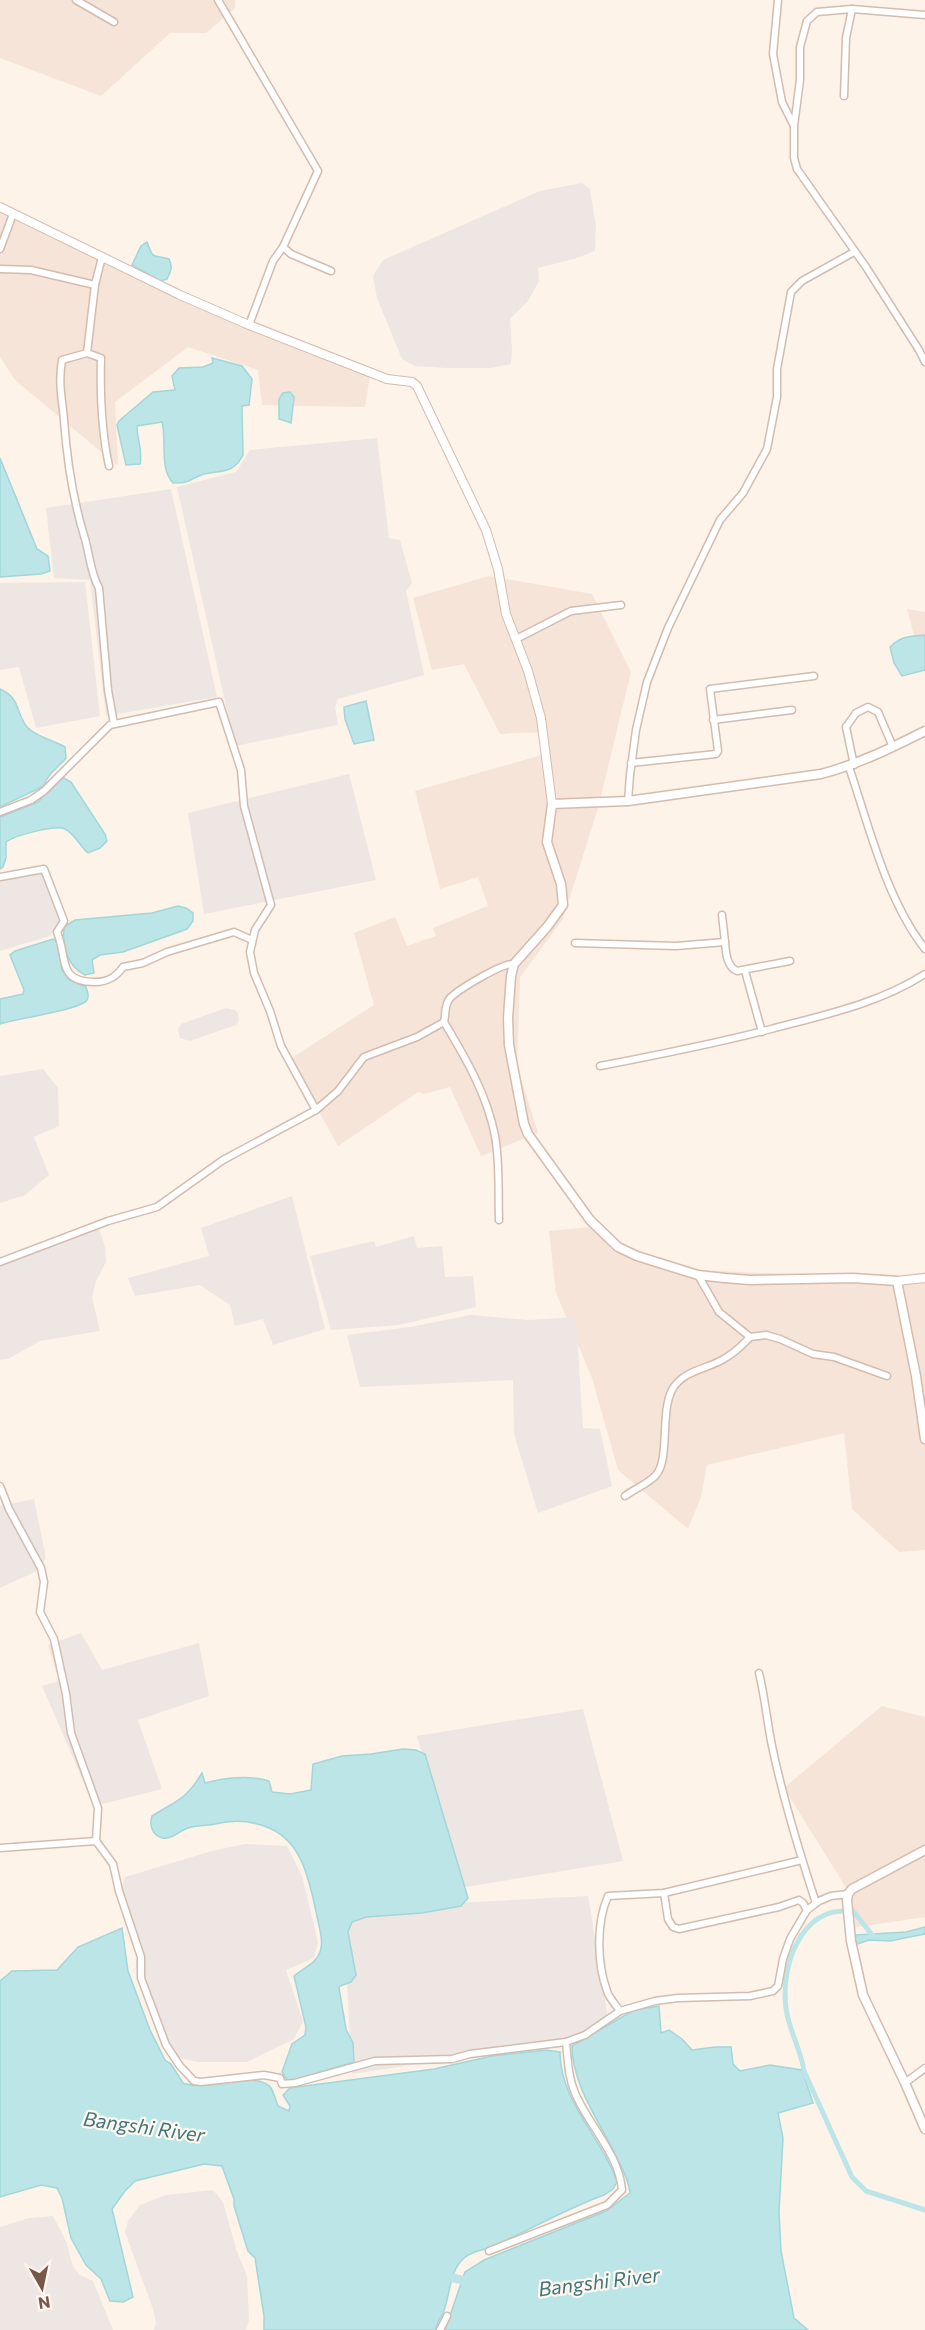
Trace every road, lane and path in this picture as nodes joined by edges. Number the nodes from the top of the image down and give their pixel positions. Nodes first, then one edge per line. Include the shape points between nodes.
1 (76, 0) edge
2 (218, 0) edge
3 (778, 0) edge
4 (852, 9) junction
5 (925, 15) edge
6 (114, 22) dead end
7 (844, 96) dead end
8 (794, 126) junction
9 (0, 207) edge
10 (13, 214) junction
11 (283, 247) junction
12 (0, 249) edge
13 (854, 252) junction
14 (102, 257) junction
15 (1, 269) edge
16 (331, 271) dead end
17 (95, 285) junction
18 (249, 325) junction
19 (87, 353) junction
20 (925, 362) edge
21 (109, 466) dead end
22 (621, 605) dead end
23 (516, 639) junction
24 (814, 676) dead end
25 (792, 710) dead end
26 (713, 720) junction
27 (114, 724) junction
28 (925, 731) edge
29 (893, 747) junction
30 (631, 763) junction
31 (851, 766) junction
32 (625, 802) junction
33 (552, 804) junction
34 (0, 812) edge
35 (0, 877) edge
36 (722, 915) dead end
37 (252, 940) junction
38 (725, 942) junction
39 (575, 943) dead end
40 (925, 949) edge
41 (790, 961) dead end
42 (514, 964) junction
43 (745, 971) junction
44 (925, 974) edge
45 (444, 1022) junction
46 (762, 1032) junction
47 (600, 1066) dead end
48 (316, 1110) junction
49 (499, 1220) dead end
50 (0, 1262) edge
51 (698, 1275) junction
52 (925, 1278) edge
53 (897, 1281) junction
54 (750, 1337) junction
55 (887, 1376) dead end
56 (925, 1439) edge
57 (0, 1486) edge
58 (625, 1496) dead end
59 (759, 1673) dead end
60 (96, 1840) junction
61 (0, 1848) edge
62 (925, 1850) edge
63 (802, 1860) junction
64 (664, 1893) junction
65 (847, 1897) junction
66 (816, 1903) junction
67 (807, 1910) junction
68 (620, 2011) junction
69 (566, 2042) junction
70 (925, 2068) edge
71 (905, 2083) junction
72 (925, 2129) edge
73 (489, 2251) dead end
74 (447, 2316) dead end
75 (440, 2330) edge

1 - 6 street
2 - 11 street via 318,171
3 - 8 street via 773,54 776,81
4 - 5 street
4 - 7 street via 846,38
4 - 8 street via 817,12 807,21 800,47
8 - 13 street via 797,170
9 - 10 street
10 - 12 street
10 - 14 street
11 - 16 street
11 - 18 street via 273,261
13 - 20 street
13 - 30 street via 802,281 791,292 767,449 743,492 720,520 668,628 647,682
14 - 17 street
14 - 18 street
15 - 17 street via 31,270
17 - 19 street
18 - 23 street via 387,379 417,386 486,530 506,614
19 - 21 street via 101,358 100,402
19 - 27 street via 62,360 58,381 74,502 92,575 99,588
22 - 23 street via 571,611
23 - 33 street via 541,718
24 - 26 street via 710,689
25 - 26 street
26 - 30 street via 716,754
27 - 34 street via 44,791
27 - 37 street via 219,702 241,770 244,806 271,905
28 - 29 main road
29 - 31 main road
29 - 31 street via 878,712 868,707 856,713 846,727
30 - 32 street
31 - 32 main road
31 - 40 street via 888,880
32 - 33 main road
33 - 42 main road via 547,842 561,884 563,905
35 - 37 street via 44,869 64,921 57,932 63,958 68,974 77,981 99,982 116,977 123,967 234,932
36 - 38 street
37 - 48 street via 254,974 281,1046
38 - 39 street via 676,946
38 - 43 street via 733,970
41 - 43 street
42 - 45 street via 502,965 453,996 446,1006
42 - 51 main road via 509,1045 528,1134 590,1220 618,1247
43 - 46 street
44 - 46 street via 900,990 835,1013
45 - 48 street via 364,1058 338,1091
45 - 49 street via 475,1076 495,1135
46 - 47 street
48 - 50 street via 223,1160 157,1207
51 - 53 main road via 750,1280
51 - 54 street via 719,1312
52 - 53 street
53 - 56 main road
54 - 55 street via 766,1335
54 - 58 street via 728,1357 688,1373 672,1390 666,1414 663,1464 655,1476
57 - 60 street via 41,1568 44,1582 40,1612 54,1639 71,1733 98,1808
59 - 63 street via 772,1746
60 - 61 street
60 - 69 street via 113,1864 141,1957 141,1978 166,2045 194,2081 264,2075 280,2078 282,2084 295,2083 375,2061 452,2059
62 - 65 main road via 858,1885
63 - 64 street
63 - 66 street
64 - 67 street via 668,1919 673,1928 679,1929 799,1900
64 - 68 street via 608,1896 602,1908 599,1928 604,1978 607,1993
65 - 66 street via 831,1896
65 - 71 main road via 863,1995
66 - 67 street
67 - 68 street via 790,1939 778,1986 772,1991 750,1996 678,1998
68 - 69 street via 585,2035
69 - 73 street via 571,2084 615,2166 622,2190 607,2205
70 - 71 street
71 - 72 main road
74 - 75 street

